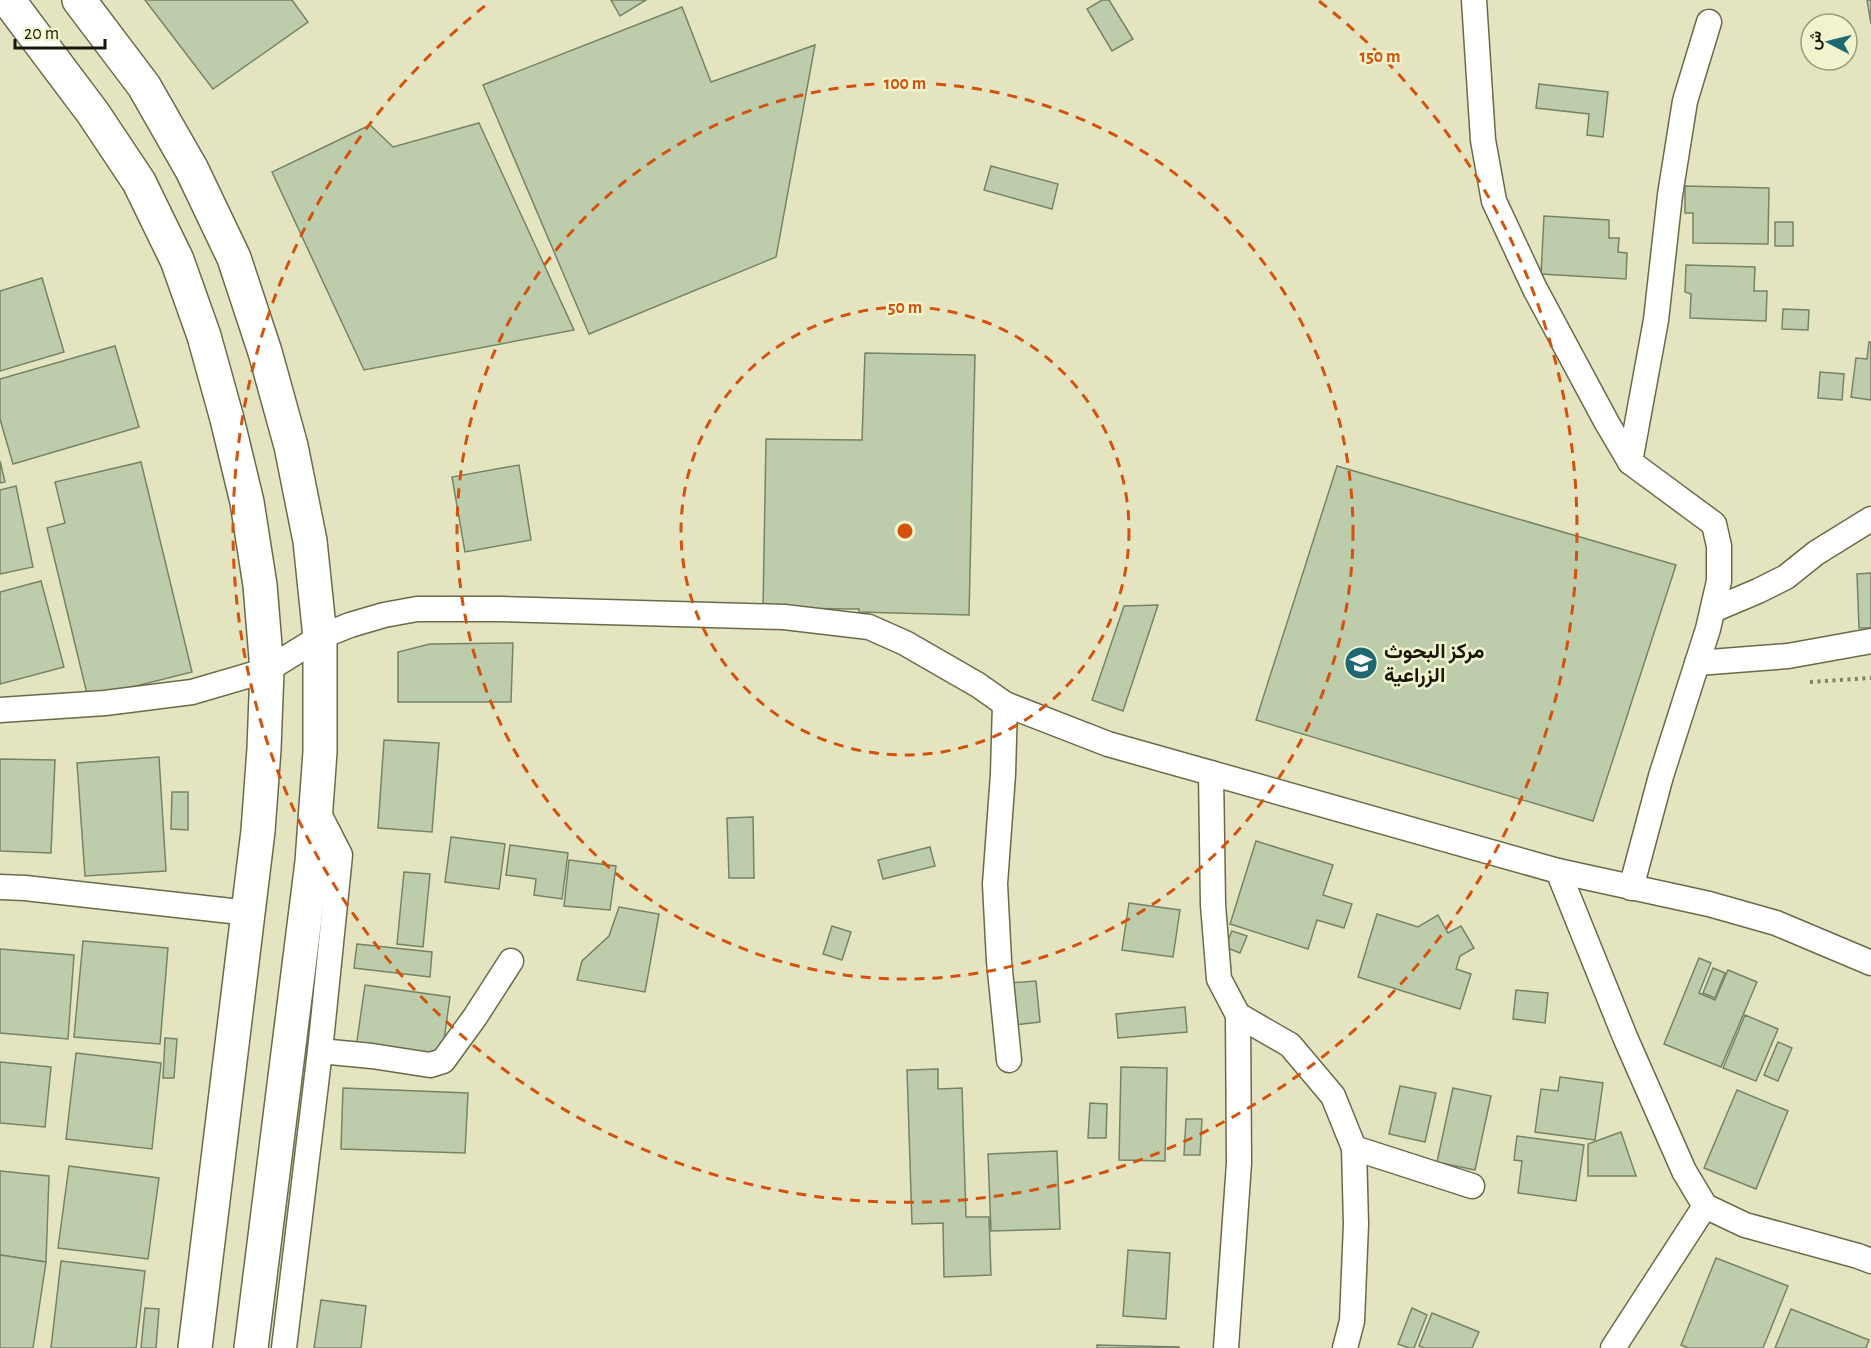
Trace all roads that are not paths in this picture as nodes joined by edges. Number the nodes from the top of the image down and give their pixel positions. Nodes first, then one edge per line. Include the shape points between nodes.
1 (8, 0) edge
2 (1474, 0) edge
3 (88, 3) edge
4 (1709, 22) dead end
5 (1630, 462) junction
6 (1871, 519) edge
7 (1713, 610) junction
8 (320, 637) junction
9 (1871, 641) edge
10 (1697, 663) junction
11 (267, 670) junction
12 (1005, 704) junction
13 (0, 710) edge
14 (1211, 773) junction
15 (317, 810) junction
16 (1558, 871) junction
17 (0, 887) edge
18 (1631, 888) junction
19 (249, 913) junction
20 (511, 961) dead end
21 (1871, 963) edge
22 (1238, 1015) junction
23 (320, 1051) junction
24 (1009, 1060) dead end
25 (1354, 1148) junction
26 (1472, 1186) dead end
27 (1705, 1206) junction
28 (1871, 1262) edge
29 (195, 1348) edge
30 (251, 1348) edge
31 (284, 1348) edge
32 (1226, 1348) edge
33 (1345, 1348) edge
34 (1613, 1348) edge

1 - 11 main road via 139,182 177,260 204,336 247,502 260,585
2 - 5 street via 1483,140 1494,201 1535,289
3 - 8 main road via 144,86 192,170 234,258 291,446 310,541
4 - 5 street via 1685,102 1656,320
5 - 7 street via 1714,524 1719,546 1719,581
6 - 7 street via 1786,577
7 - 10 street
8 - 11 street
8 - 12 street via 384,615 417,609 784,617 869,627 905,643
8 - 15 main road
9 - 10 street via 1788,656
10 - 18 street
11 - 13 street via 192,692
11 - 19 main road via 259,819
12 - 14 street via 1108,744
12 - 24 street via 995,884
14 - 16 street
14 - 22 street via 1213,905 1219,979
15 - 23 street via 340,855
15 - 30 main road
16 - 18 street
16 - 27 street via 1624,1037 1684,1171
17 - 19 street
18 - 21 street via 1776,923
19 - 29 main road
20 - 23 street via 443,1061 430,1065
22 - 25 street via 1290,1045 1333,1096
22 - 32 street via 1239,1163
23 - 31 street
25 - 26 street
25 - 33 street via 1352,1321
27 - 28 street via 1745,1224
27 - 34 street

